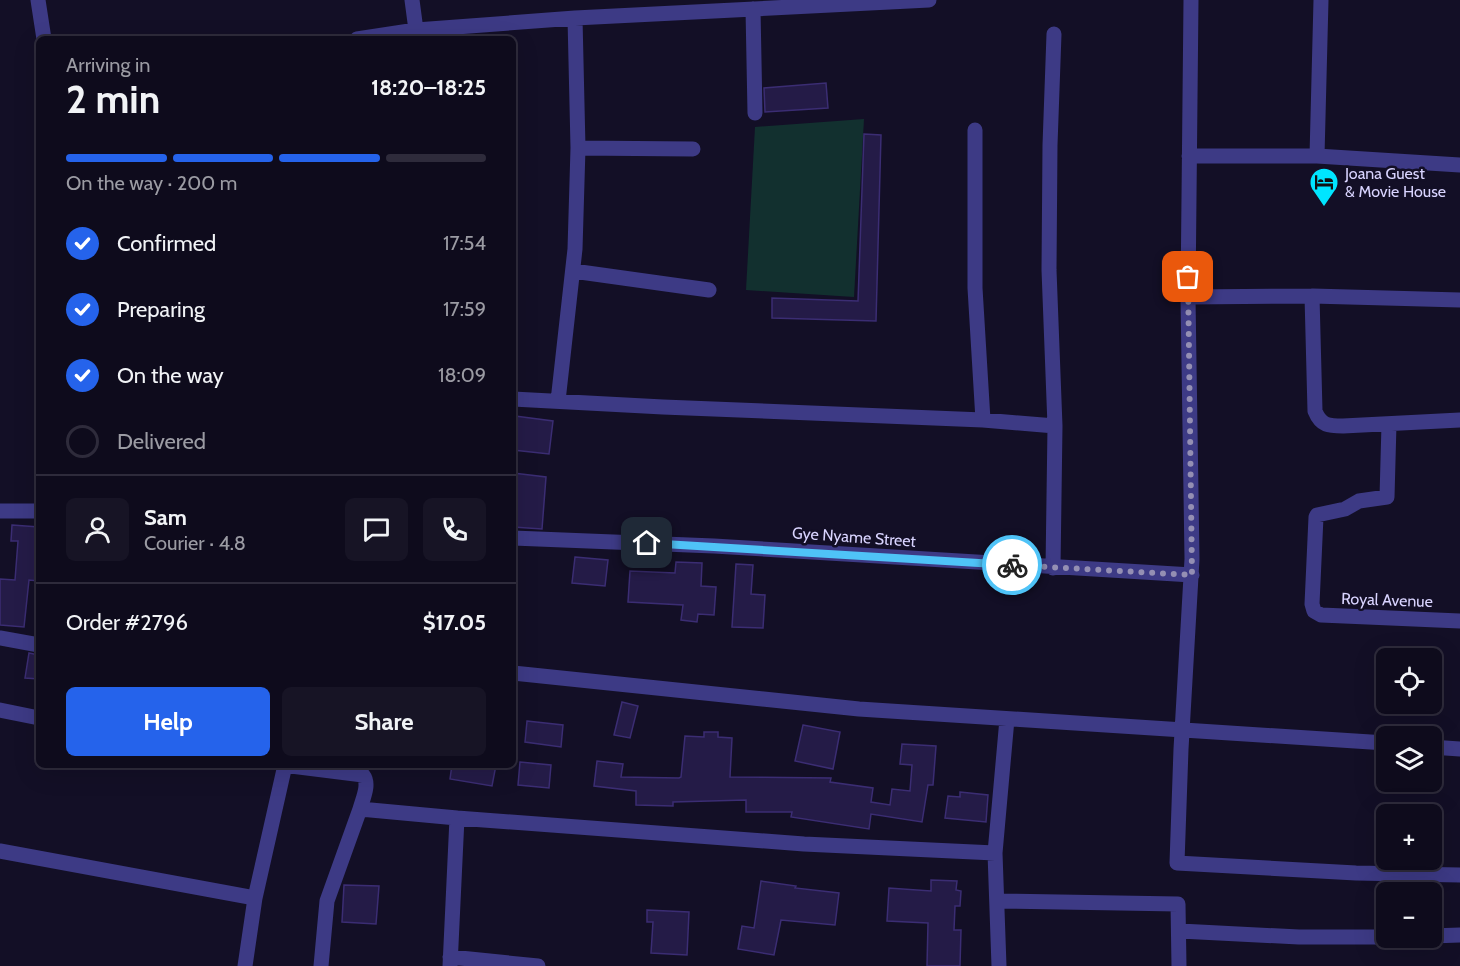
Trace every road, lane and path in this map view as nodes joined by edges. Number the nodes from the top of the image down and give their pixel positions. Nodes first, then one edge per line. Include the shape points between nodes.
1 (38, 0) edge
2 (412, 0) edge
3 (929, 0) edge
4 (1191, 0) edge
5 (1321, 0) edge
6 (753, 9) junction
7 (575, 18) junction
8 (416, 30) junction
9 (1054, 34) dead end
10 (44, 36) edge
11 (395, 36) edge
12 (755, 113) dead end
13 (975, 130) dead end
14 (578, 148) junction
15 (693, 149) dead end
16 (1189, 156) junction
17 (1317, 156) junction
18 (1460, 165) edge
19 (573, 271) junction
20 (709, 290) dead end
21 (1312, 296) junction
22 (1188, 297) junction
23 (1460, 300) edge
24 (516, 399) edge
25 (558, 401) junction
26 (983, 420) junction
27 (1460, 420) edge
28 (1389, 424) junction
29 (1055, 426) junction
30 (0, 511) edge
31 (36, 511) edge
32 (516, 538) edge
33 (1053, 568) junction
34 (1192, 575) junction
35 (1460, 621) edge
36 (0, 638) edge
37 (36, 644) edge
38 (516, 674) edge
39 (0, 710) edge
40 (36, 717) edge
41 (1007, 719) junction
42 (1182, 730) junction
43 (1376, 742) edge
44 (1442, 748) edge
45 (1460, 749) edge
46 (283, 768) edge
47 (308, 768) edge
48 (360, 809) junction
49 (457, 818) junction
50 (0, 851) edge
51 (995, 853) junction
52 (1460, 875) edge
53 (255, 898) junction
54 (997, 901) junction
55 (1180, 931) junction
56 (1442, 936) edge
57 (1460, 936) edge
58 (1376, 937) edge
59 (450, 961) edge
60 (245, 966) edge
61 (321, 966) edge
62 (538, 966) edge
63 (999, 966) edge
64 (1179, 966) edge

1 - 10 street
2 - 8 street
3 - 6 street
4 - 16 street
5 - 17 street
6 - 7 street
6 - 12 street
7 - 8 street
7 - 14 street
8 - 11 street
9 - 29 street via 1049,270
13 - 26 street via 975,288
14 - 15 street
14 - 19 street
16 - 17 street
16 - 22 street
17 - 18 street
19 - 20 street
19 - 25 street
21 - 22 street
21 - 23 street
21 - 28 street via 1315,411 1319,420 1327,426
22 - 34 street
24 - 25 street
25 - 26 street
26 - 29 street
27 - 28 street
28 - 35 street, Royal Avenue via 1387,497 1359,501 1345,510 1316,517 1314,611 1321,615
29 - 33 street
30 - 31 street
32 - 33 street, Gye Nyame Street via 714,546
33 - 34 street, Gye Nyame Street
34 - 42 street
36 - 37 street
38 - 41 street via 740,698
39 - 40 street
41 - 42 street
41 - 51 street
42 - 43 street
42 - 52 street via 1177,863
44 - 45 street
46 - 53 street
47 - 48 street via 363,775 366,785
48 - 49 street
48 - 61 street via 327,901
49 - 51 street via 792,843
49 - 59 street
50 - 53 street
51 - 54 street
53 - 60 street
54 - 55 street via 1178,904
54 - 63 street
55 - 58 street
55 - 64 street
56 - 57 street
59 - 62 street

